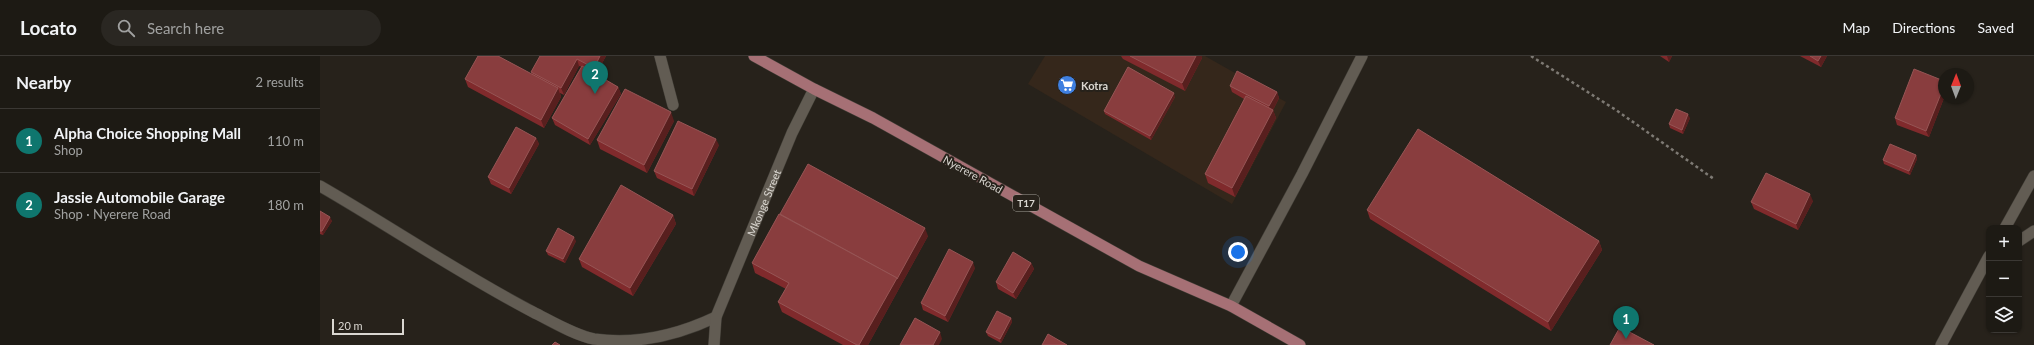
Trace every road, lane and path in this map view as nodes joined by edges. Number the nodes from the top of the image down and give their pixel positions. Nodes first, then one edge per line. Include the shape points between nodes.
1 (660, 56) edge
2 (754, 56) edge
3 (1362, 56) edge
4 (1531, 56) edge
5 (814, 89) junction
6 (673, 104) dead end
7 (2034, 176) edge
8 (1714, 179) dead end
9 (320, 186) edge
10 (2007, 225) edge
11 (2034, 231) edge
12 (2022, 239) edge
13 (1986, 265) edge
14 (1232, 306) junction
15 (716, 317) junction
16 (714, 345) edge
17 (1300, 345) edge
18 (1941, 345) edge

1 - 6 street
2 - 5 main road, Nyerere Road / T17
3 - 14 street
4 - 8 path via 1616,110
5 - 14 main road, Nyerere Road / T17 via 873,118 1139,266
5 - 15 street, Mkonge Street via 789,140
7 - 10 street
9 - 15 street via 516,303 592,339 619,342 653,339 685,332
11 - 12 street
13 - 18 street
14 - 17 main road, Nyerere Road / T17
15 - 16 street, Mkonge Street

